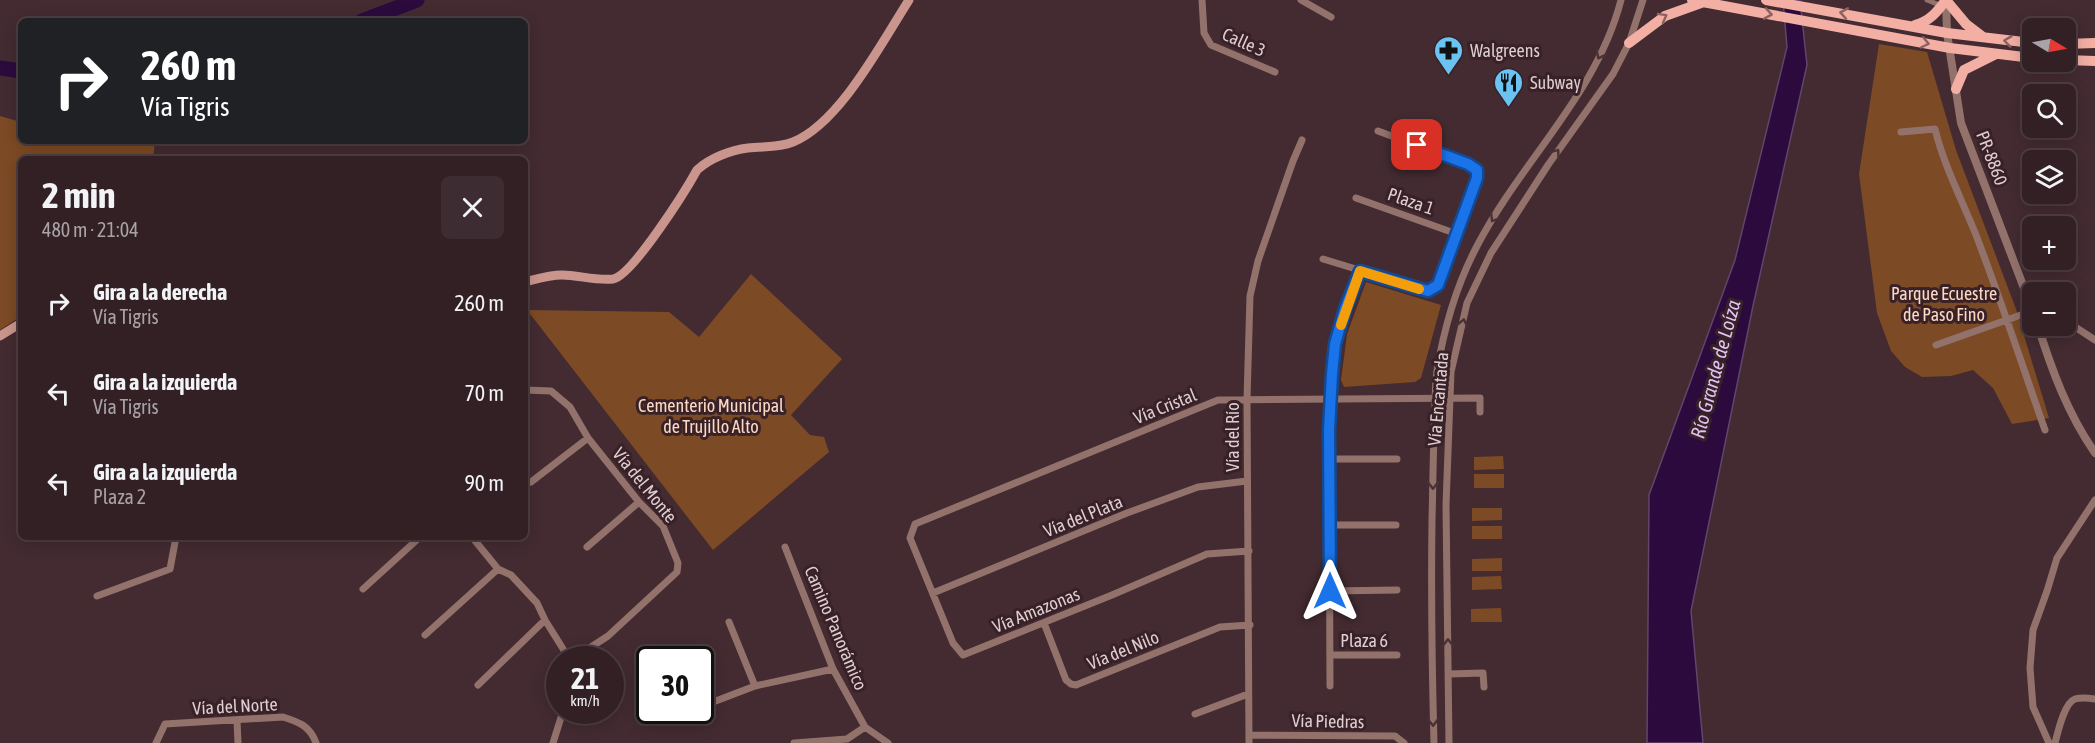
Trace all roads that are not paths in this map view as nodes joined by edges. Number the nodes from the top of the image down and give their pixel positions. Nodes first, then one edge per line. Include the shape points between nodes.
1 (909, 0) edge
2 (1202, 0) edge
3 (1301, 0) edge
4 (1621, 0) edge
5 (1643, 0) edge
6 (1766, 0) edge
7 (1927, 0) edge
8 (1945, 1) edge
9 (1702, 2) edge
10 (1331, 17) dead end
11 (1915, 26) junction
12 (1947, 33) junction
13 (1983, 37) junction
14 (2022, 42) edge
15 (2095, 43) edge
16 (1629, 44) junction
17 (2076, 44) edge
18 (1950, 48) junction
19 (1997, 54) junction
20 (2022, 57) edge
21 (2076, 60) edge
22 (2095, 61) edge
23 (1275, 72) dead end
24 (1956, 89) junction
25 (1378, 131) dead end
26 (1901, 132) dead end
27 (1302, 140) dead end
28 (1356, 198) dead end
29 (1456, 234) junction
30 (1323, 259) dead end
31 (1360, 271) junction
32 (528, 281) edge
33 (2024, 282) edge
34 (2022, 314) edge
35 (2007, 320) junction
36 (18, 325) edge
37 (2076, 328) edge
38 (0, 336) edge
39 (2042, 336) edge
40 (2095, 340) edge
41 (1936, 345) dead end
42 (528, 390) edge
43 (1436, 398) junction
44 (1450, 398) junction
45 (1247, 399) junction
46 (1331, 400) junction
47 (1480, 412) dead end
48 (2045, 430) dead end
49 (588, 438) junction
50 (2095, 453) edge
51 (1329, 459) junction
52 (1397, 459) dead end
53 (1247, 481) junction
54 (531, 482) dead end
55 (2095, 500) edge
56 (639, 502) junction
57 (1330, 525) junction
58 (1396, 525) dead end
59 (913, 530) joint
60 (175, 540) edge
61 (417, 540) edge
62 (475, 540) edge
63 (587, 547) dead end
64 (785, 547) dead end
65 (1249, 551) junction
66 (498, 568) junction
67 (363, 590) dead end
68 (1397, 590) dead end
69 (1330, 591) junction
70 (933, 593) junction
71 (98, 596) dead end
72 (545, 620) junction
73 (729, 622) dead end
74 (1044, 623) junction
75 (1250, 625) junction
76 (425, 635) dead end
77 (562, 646) edge
78 (593, 646) edge
79 (1330, 655) junction
80 (1397, 655) dead end
81 (833, 669) junction
82 (1449, 674) junction
83 (478, 685) dead end
84 (755, 686) junction
85 (1330, 686) dead end
86 (1484, 687) dead end
87 (1248, 694) junction
88 (2095, 699) edge
89 (714, 702) edge
90 (1195, 714) dead end
91 (237, 720) junction
92 (559, 724) edge
93 (865, 727) junction
94 (1249, 739) edge
95 (156, 743) edge
96 (238, 743) edge
97 (316, 743) edge
98 (553, 743) edge
99 (794, 743) edge
100 (888, 743) edge
101 (1404, 743) edge
102 (1434, 743) edge
103 (1449, 743) edge
104 (2049, 743) edge
105 (2055, 743) edge

1 - 32 main road via 871,61 819,127 792,142 746,148 704,163 622,275 614,279 561,275
2 - 23 street, Calle 3 via 1204,33 1211,45
3 - 10 street
4 -> 43 street, Vía Encantada via 1593,69 1477,245 1454,298 1437,371
5 - 16 street, Vía Encantada
11 -> 6 main road
7 - 8 street
8 - 11 main road via 1936,14
8 - 12 street, PR-8860
8 - 13 main road
16 -> 9 main road via 1665,16
9 -> 18 main road
11 - 12 main road
12 - 13 main road
12 - 18 street, PR-8860
14 -> 13 main road
15 - 17 main road
44 -> 16 street, Vía Encantada via 1451,372 1467,303 1491,253 1613,74
18 - 19 main road
18 - 24 street, PR-8860 / PR-8860
19 - 20 main road
19 - 24 main road via 1964,70
21 - 22 main road
24 - 33 street, PR-8860 / PR-8860 via 1961,123
25 - 29 street via 1477,170
26 - 35 street via 1935,129
27 - 45 street, Vía del Río via 1258,261 1250,296
28 - 29 street, Plaza 1
29 - 31 street via 1438,285 1428,291
30 - 31 street
31 - 46 street via 1335,344
34 - 35 street
35 - 41 street
35 - 48 street
36 - 38 main road
37 - 40 street
39 - 50 street via 2063,397
42 - 49 street, Vía del Monte via 551,391 570,407
43 - 44 street, Vía Cristal
43 - 46 street, Vía Cristal
43 -> 102 street, Vía Encantada via 1431,601
44 - 47 street, Vía Cristal via 1479,398
82 -> 44 street, Vía Encantada via 1446,505
45 - 46 street, Vía Cristal
45 - 53 street, Vía del Río
45 - 59 street, Vía Cristal via 1218,400 1200,407 915,524
46 - 51 street
49 - 54 street
49 - 56 street, Vía del Monte
51 - 52 street
51 - 57 street
53 - 65 street, Vía del Río
53 - 70 street, Vía del Plata via 1198,487
55 - 104 street via 2056,558 2033,630 2033,707
56 - 63 street
56 - 78 street, Vía del Monte via 663,526 678,562 677,572
57 - 58 street
57 - 69 street
59 - 70 street, Vía Amazonas via 910,538
60 - 71 street via 170,569
61 - 67 street
62 - 66 street, Vía del Monte
64 - 81 street, Camino Panorámico
65 - 74 street, Vía Amazonas via 1207,554
65 - 75 street, Vía del Río
66 - 72 street, Vía del Monte via 511,575 537,603
66 - 76 street
68 - 69 street
69 - 79 street
70 - 74 street, Vía Amazonas via 953,643 963,655
72 - 77 street, Vía del Monte
72 - 83 street
73 - 84 street
74 - 75 street, Vía del Nilo via 1066,680 1076,685 1220,627
75 - 87 street, Vía del Río
79 - 80 street, Plaza 6
79 - 85 street
81 - 84 street
81 - 93 street, Camino Panorámico
82 - 86 street via 1483,673
82 - 103 street, Vía Encantada
84 - 89 street
87 - 90 street
87 - 94 street, Vía del Río
88 - 105 street via 2076,699 2070,703
91 - 95 street, Vía del Norte via 165,724
91 - 96 street
91 - 97 street, Vía del Norte via 283,717 299,722 312,733
92 - 98 street
93 - 99 street via 847,739
93 - 100 street, Camino Panorámico
94 - 101 street, Vía Piedras via 1395,736

